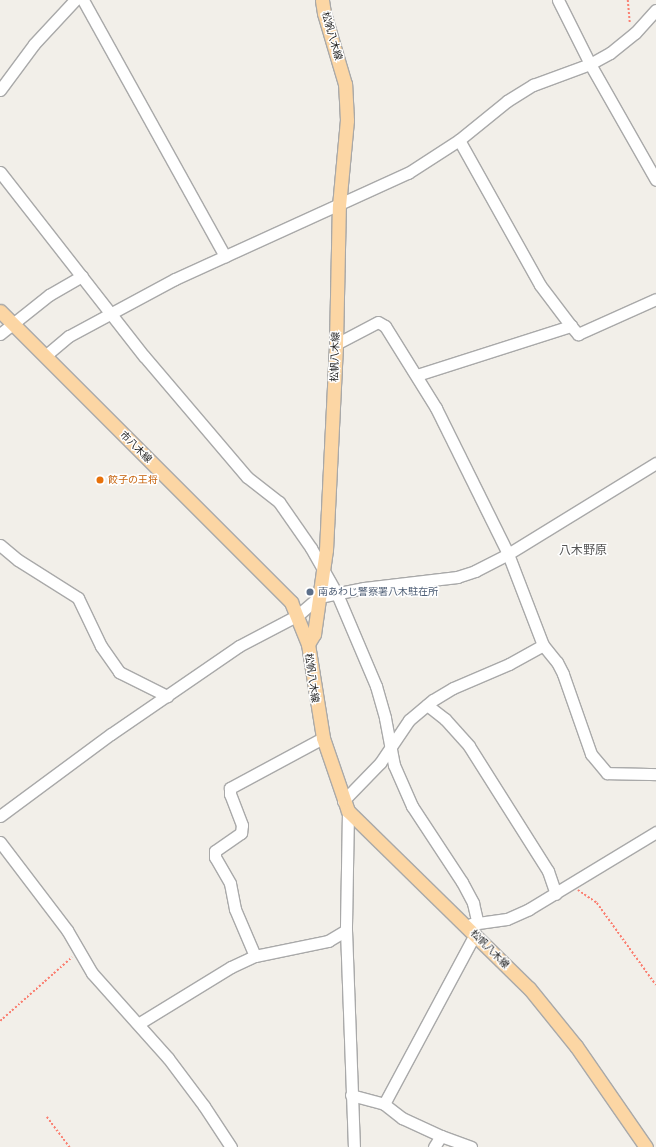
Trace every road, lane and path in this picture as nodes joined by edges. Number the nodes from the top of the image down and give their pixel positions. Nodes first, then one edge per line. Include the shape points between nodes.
1 (75, 0) edge
2 (83, 0) edge
3 (322, 0) edge
4 (558, 0) edge
5 (628, 0) edge
6 (656, 10) edge
7 (631, 36) junction
8 (590, 64) junction
9 (0, 90) edge
10 (459, 140) junction
11 (0, 172) edge
12 (656, 180) edge
13 (339, 206) junction
14 (225, 256) junction
15 (82, 276) junction
16 (656, 299) edge
17 (0, 311) edge
18 (111, 313) junction
19 (12, 323) junction
20 (571, 326) junction
21 (0, 334) edge
22 (336, 344) junction
23 (45, 356) junction
24 (417, 376) junction
25 (656, 463) edge
26 (0, 545) edge
27 (508, 554) junction
28 (323, 573) junction
29 (336, 594) junction
30 (319, 597) junction
31 (298, 615) junction
32 (308, 644) junction
33 (543, 645) junction
34 (168, 696) junction
35 (427, 705) junction
36 (323, 738) junction
37 (391, 745) junction
38 (656, 774) edge
39 (345, 806) junction
40 (0, 816) edge
41 (656, 832) edge
42 (0, 842) edge
43 (571, 885) junction
44 (556, 894) junction
45 (473, 927) junction
46 (346, 930) junction
47 (79, 951) junction
48 (255, 956) junction
49 (656, 985) edge
50 (0, 1021) edge
51 (138, 1024) junction
52 (351, 1095) junction
53 (384, 1104) junction
54 (47, 1117) dead end
55 (440, 1136) junction
56 (70, 1147) edge
57 (231, 1147) edge
58 (354, 1147) edge
59 (434, 1147) edge
60 (471, 1147) edge
61 (646, 1147) edge

1 - 9 street via 34,44
2 - 14 street
3 - 13 main road, 松帆八木線 via 345,84 347,120
4 - 8 street
5 - 7 path
6 - 7 street
7 - 8 street via 610,53
8 - 10 street via 533,85 507,101
8 - 12 street
10 - 13 street via 408,174
10 - 20 street via 540,285
11 - 15 street
13 - 14 street
13 - 22 main road, 松帆八木線
14 - 18 street
15 - 18 street
15 - 19 street via 49,295
16 - 20 street via 578,334
17 - 19 main road, 市八木線
18 - 23 street via 69,336
18 - 28 street via 144,356 247,477 279,502 311,548
19 - 21 street
19 - 23 main road, 市八木線
20 - 24 street
22 - 24 street via 378,322 385,326
22 - 28 main road, 松帆八木線
23 - 31 main road, 市八木線 via 262,571 290,602
24 - 27 street via 436,408
25 - 27 street
26 - 34 street via 18,560 78,598 101,646 119,672
27 - 29 street via 457,577 364,588
27 - 33 street
28 - 29 street
28 - 30 main road, 松帆八木線
29 - 30 street
29 - 37 street via 376,686
30 - 31 street
30 - 32 main road, 松帆八木線 via 314,634
31 - 32 main road, 市八木線
31 - 34 street via 239,646
32 - 36 main road, 松帆八木線
33 - 35 street via 509,664 453,688
33 - 38 street via 563,674 591,754 608,773
34 - 40 street via 111,734
35 - 37 street via 409,720
35 - 44 street via 445,719 469,746 544,865
36 - 39 main road, 松帆八木線
36 - 48 street via 230,788 242,825 241,833 215,851 215,857 230,883 235,909
37 - 39 street via 380,764
37 - 45 street via 394,765 412,806 473,903
39 - 45 main road, 松帆八木線
39 - 46 street
41 - 43 street
42 - 47 street via 59,918
43 - 44 street
43 - 49 path via 597,903
44 - 45 street via 507,919
45 - 53 street
45 - 61 main road, 松帆八木線 via 554,1018
46 - 48 street via 328,941
46 - 52 street
47 - 50 path
47 - 51 street via 92,973
48 - 51 street via 231,967
51 - 57 street via 188,1084
52 - 53 street
52 - 58 street
53 - 55 street via 402,1118
54 - 56 path
55 - 59 street
55 - 60 street

